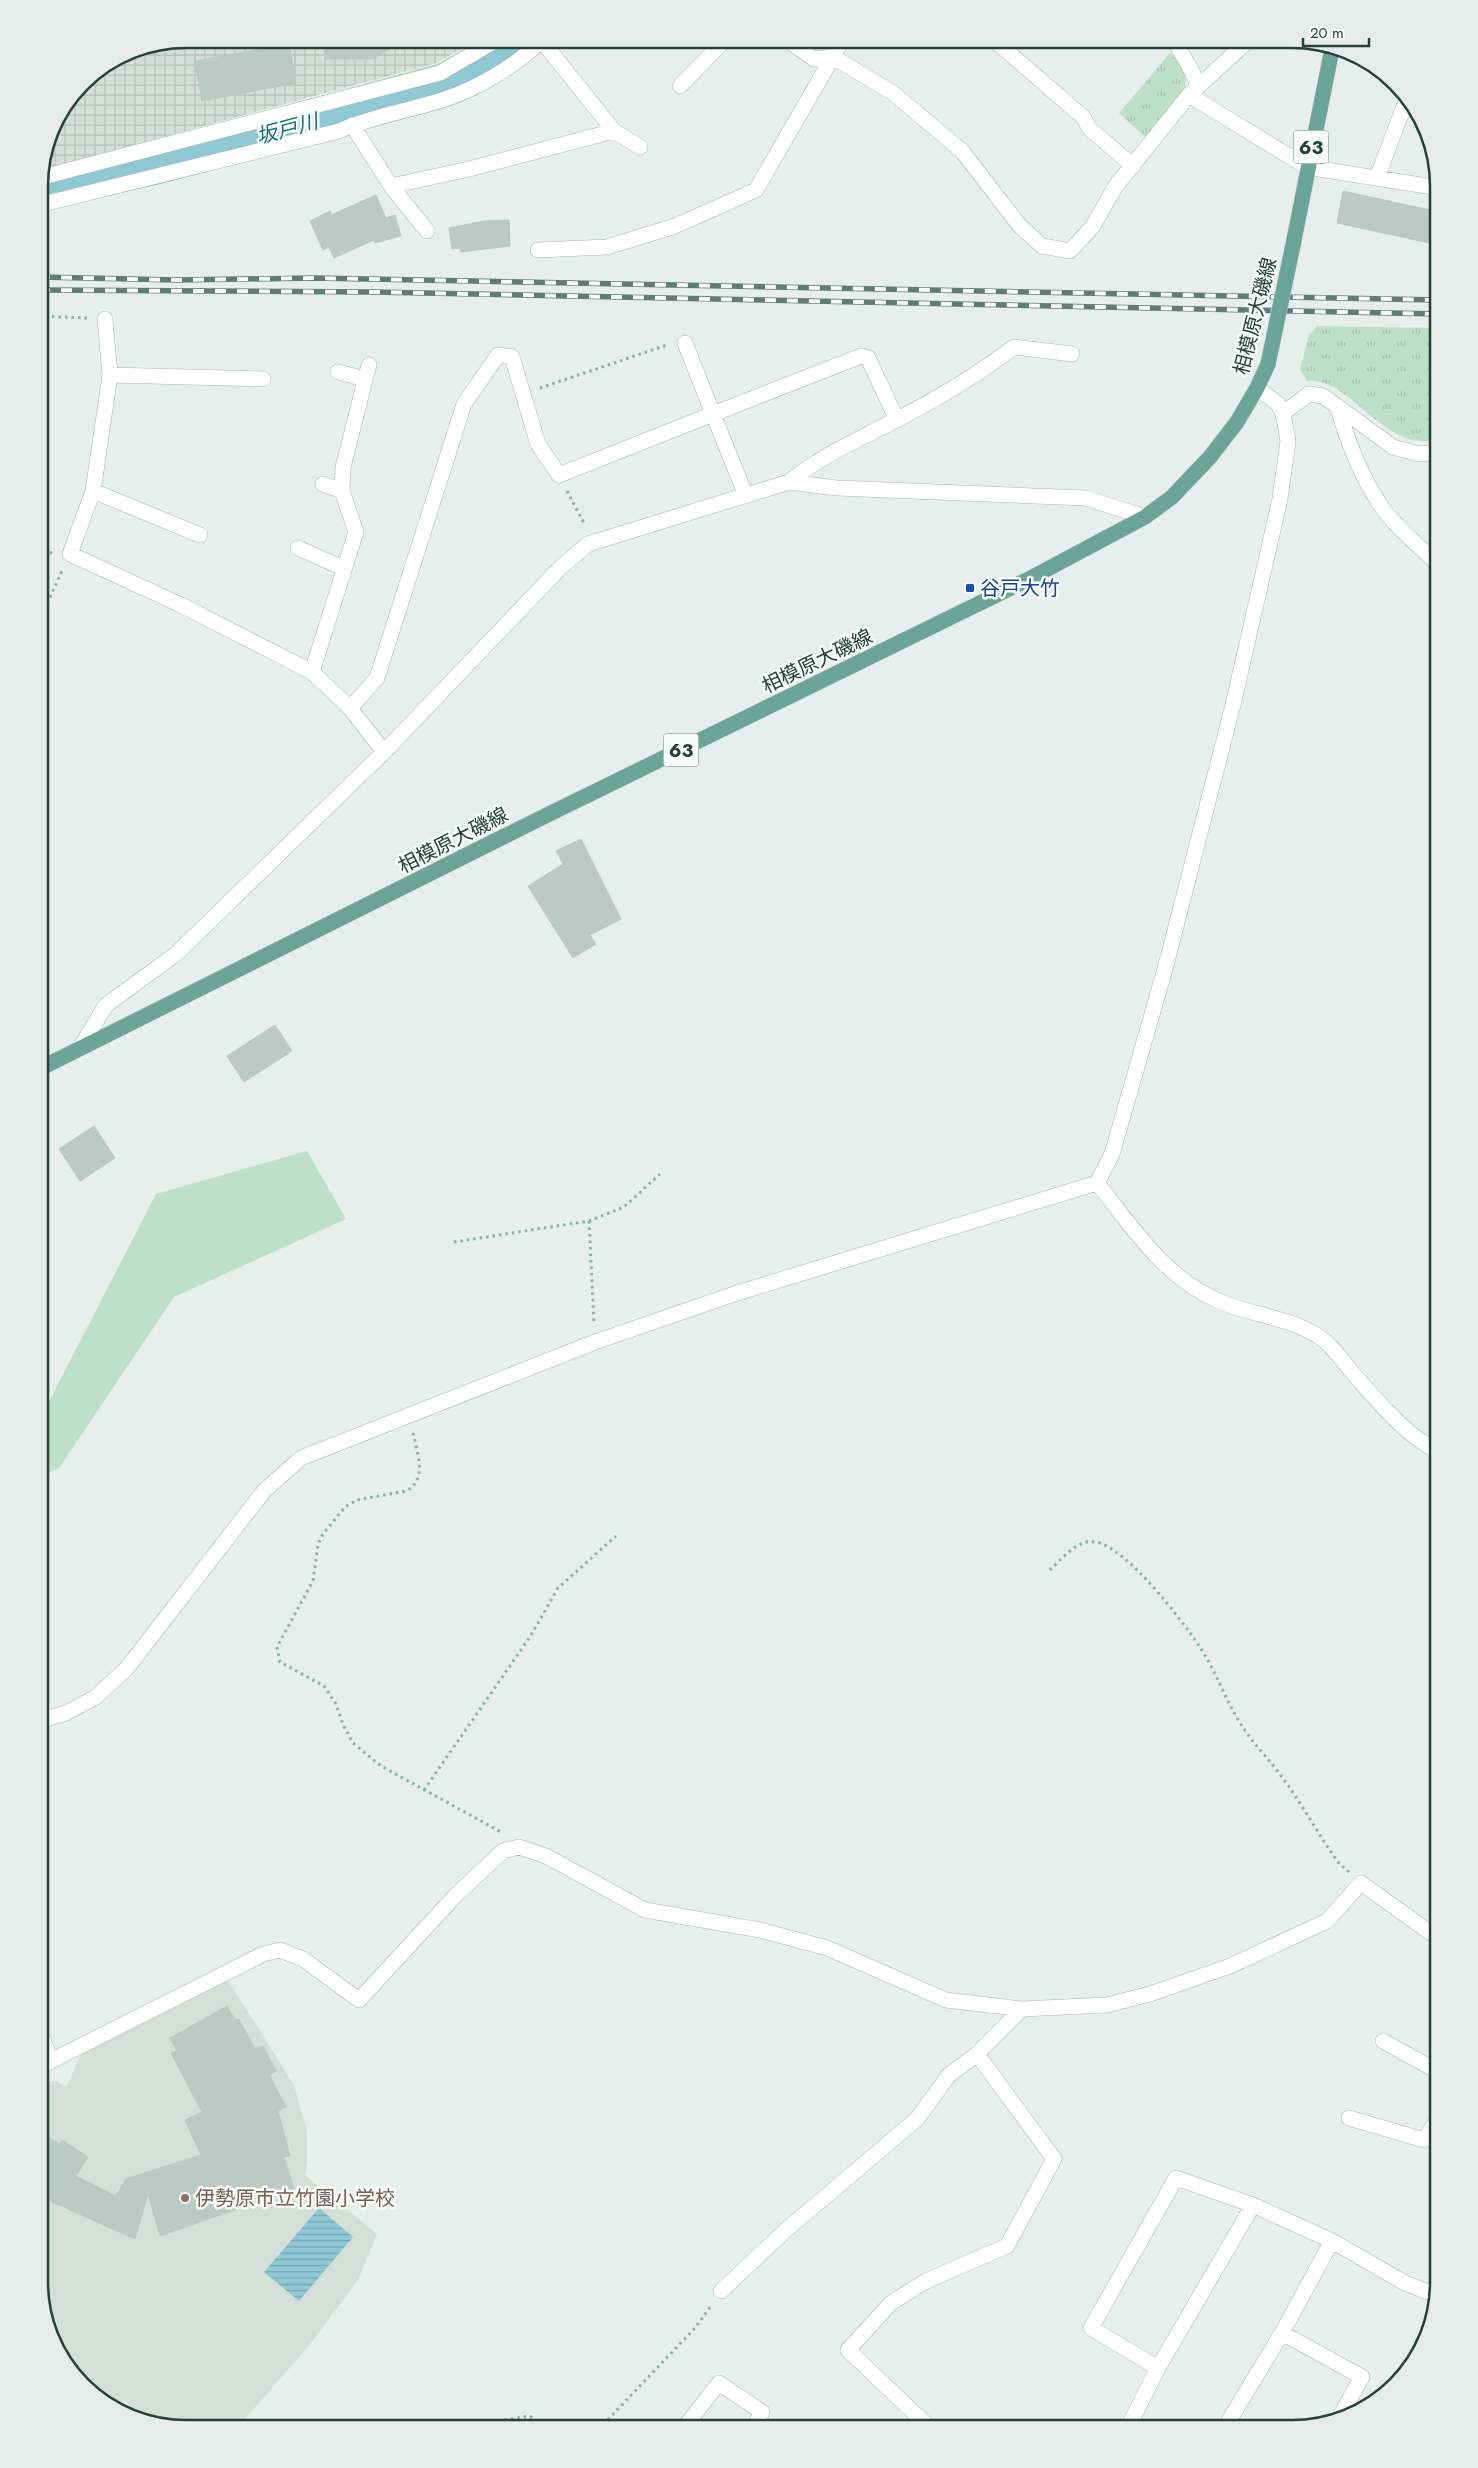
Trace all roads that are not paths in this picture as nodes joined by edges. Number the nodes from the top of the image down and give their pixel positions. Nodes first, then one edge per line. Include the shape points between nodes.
1 (483, 48) edge
2 (532, 48) edge
3 (549, 48) edge
4 (717, 48) edge
5 (799, 48) edge
6 (838, 48) edge
7 (1003, 48) edge
8 (1178, 48) edge
9 (1240, 48) edge
10 (1331, 53) edge
11 (833, 57) junction
12 (680, 86) dead end
13 (1194, 91) junction
14 (1404, 105) edge
15 (352, 125) junction
16 (614, 130) junction
17 (640, 147) dead end
18 (1132, 166) junction
19 (76, 167) junction
20 (1307, 167) junction
21 (48, 175) edge
22 (1377, 178) junction
23 (391, 186) junction
24 (1430, 187) edge
25 (83, 193) junction
26 (48, 203) edge
27 (427, 231) dead end
28 (538, 250) dead end
29 (106, 319) road end
30 (685, 343) road end
31 (1072, 354) dead end
32 (338, 372) dead end
33 (110, 375) junction
34 (263, 379) dead end
35 (1258, 388) junction
36 (1337, 406) junction
37 (1283, 413) junction
38 (713, 414) junction
39 (897, 420) junction
40 (1430, 453) edge
41 (789, 482) junction
42 (323, 484) dead end
43 (93, 491) junction
44 (342, 491) junction
45 (746, 496) junction
46 (1145, 517) junction
47 (200, 535) dead end
48 (298, 548) dead end
49 (1430, 556) edge
50 (343, 568) junction
51 (312, 672) junction
52 (350, 708) junction
53 (384, 752) junction
54 (80, 1048) junction
55 (48, 1064) edge
56 (1097, 1183) junction
57 (1430, 1446) edge
58 (48, 1719) edge
59 (1430, 1933) edge
60 (1022, 2008) junction
61 (1382, 2041) dead end
62 (977, 2054) junction
63 (48, 2062) edge
64 (1430, 2067) edge
65 (1349, 2118) dead end
66 (1430, 2131) edge
67 (1253, 2205) junction
68 (1332, 2241) junction
69 (721, 2290) road end
70 (1429, 2292) edge
71 (1282, 2333) junction
72 (1158, 2368) junction
73 (1343, 2411) edge
74 (690, 2420) edge
75 (758, 2420) edge
76 (920, 2420) edge
77 (1132, 2420) edge
78 (1229, 2420) edge

1 - 19 street via 440,73
2 - 15 street via 483,82 456,95
3 - 16 street
4 - 12 street
5 - 11 street via 814,59
6 - 11 street
7 - 18 street via 1083,117 1090,129
8 - 13 street via 1193,70
9 - 13 street
10 - 20 main road, 相模原大磯線 / 63
11 - 18 street via 893,93 962,151 1019,226 1042,246 1070,251 1093,226
11 - 28 street via 756,190 675,226 607,247
13 - 18 street
13 - 20 street
14 - 22 street
15 - 23 street
15 - 25 street via 339,131
16 - 17 street
16 - 23 street via 469,170
19 - 21 street
19 - 25 street
20 - 22 street
20 - 35 main road, 相模原大磯線 / 63, bridge via 1268,364
22 - 24 street
23 - 27 street
25 - 26 street
29 - 33 street
30 - 38 street
31 - 39 street via 1014,347 987,367
32 - 44 street via 367,372 343,467
33 - 34 street
33 - 43 street
35 - 37 street via 1278,404
35 - 46 main road, 相模原大磯線 / 63 via 1210,457 1172,497
36 - 37 street via 1324,396 1310,394
36 - 40 street via 1393,448 1419,454
36 - 49 street via 1348,443 1376,499
37 - 56 street via 1288,441 1280,499 1233,706 1166,969 1112,1154
38 - 39 street via 861,356 868,358
38 - 45 street
38 - 52 street via 559,475 538,444 512,357 498,355 464,404 377,678
39 - 41 street via 809,465
41 - 45 street
41 - 46 street via 837,488 1086,498
42 - 44 street
43 - 47 street
43 - 51 street via 70,554 181,605
44 - 50 street via 356,532
45 - 53 street via 588,544 560,568
46 - 54 main road, 相模原大磯線 / 63 via 1027,580
48 - 50 street
50 - 51 street
51 - 52 street
52 - 53 street
53 - 54 street via 176,954 106,1005
54 - 55 main road, 相模原大磯線 / 63
56 - 57 street via 1146,1245 1179,1279 1221,1302 1306,1329 1327,1343 1394,1419
56 - 58 street via 737,1293 595,1342 301,1458 264,1491 127,1668 96,1697
59 - 60 street via 1361,1883 1327,1922 1230,1966 1150,1994 1107,2005
60 - 62 street
60 - 63 street via 946,2000 828,1948 760,1930 645,1910 546,1856 519,1847 503,1851 456,1895 359,2000 303,1959 280,1950 263,1954
61 - 64 street
62 - 69 street via 949,2075 917,2118
62 - 76 street via 1054,2159 1007,2246 926,2281 891,2303 848,2350
65 - 66 street via 1424,2140
67 - 68 street
67 - 72 street
67 - 72 street via 1176,2178 1092,2328
68 - 70 street
68 - 71 street
71 - 73 street via 1362,2378
71 - 78 street
72 - 77 street
74 - 75 street via 719,2383 762,2412

